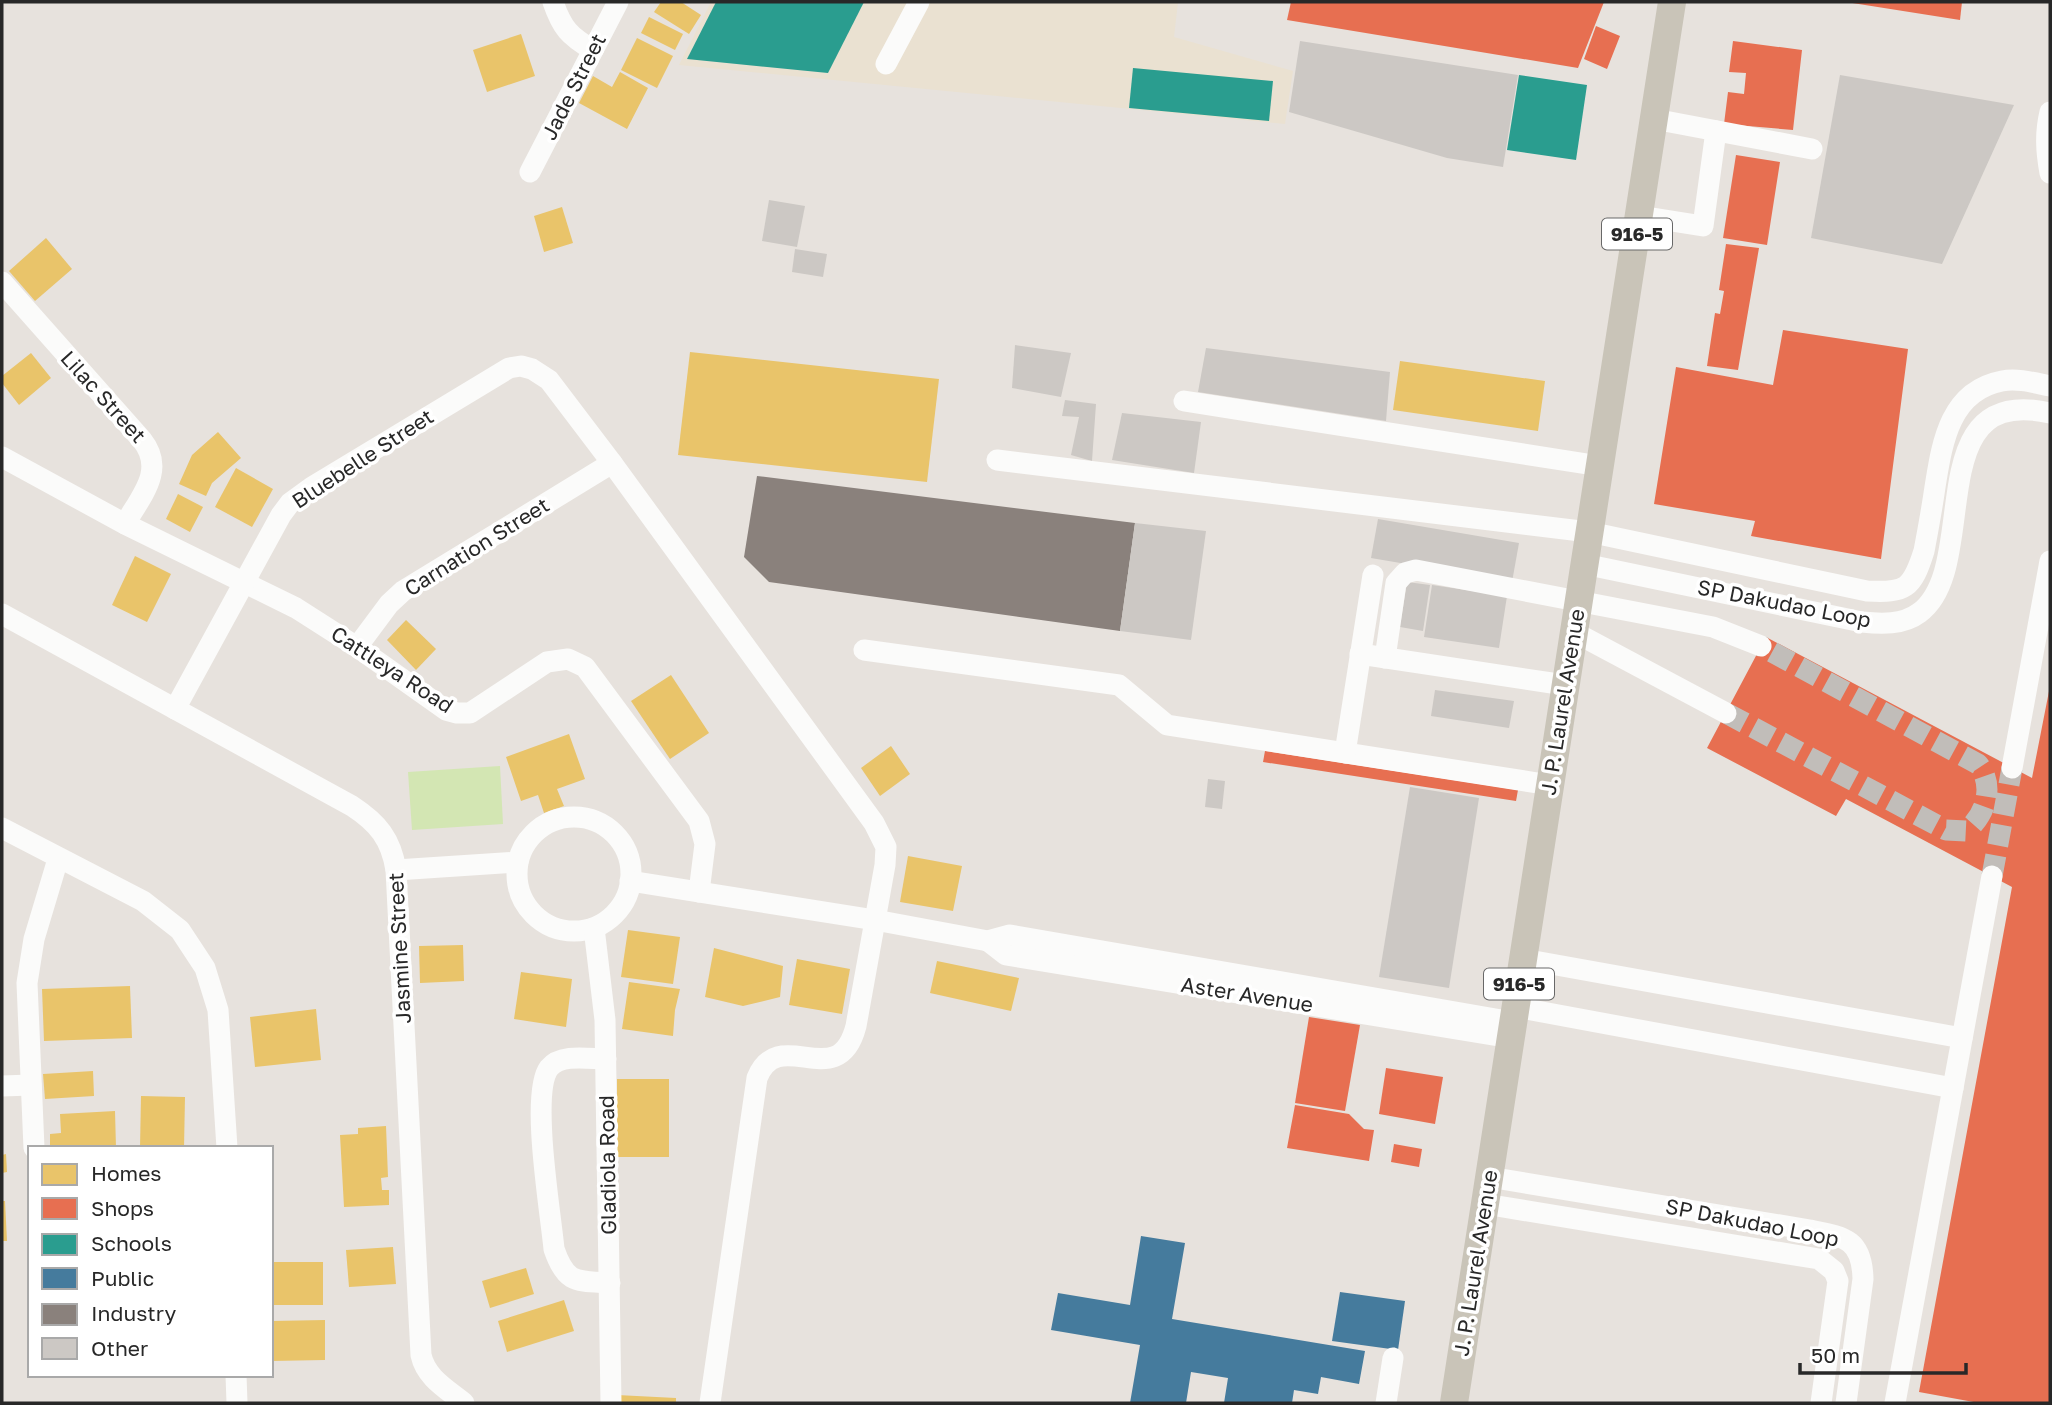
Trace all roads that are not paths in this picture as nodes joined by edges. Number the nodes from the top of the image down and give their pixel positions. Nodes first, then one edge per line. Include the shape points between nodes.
1 (553, 2) edge
2 (618, 2) edge
3 (919, 2) edge
4 (1672, 2) edge
5 (593, 50) junction
6 (886, 64) dead end
7 (2050, 112) edge
8 (1654, 119) junction
9 (1716, 131) junction
10 (1812, 149) dead end
11 (530, 172) dead end
12 (2050, 173) edge
13 (1640, 216) junction
14 (2, 282) edge
15 (2050, 386) edge
16 (1184, 401) dead end
17 (2050, 412) edge
18 (2, 457) edge
19 (997, 460) dead end
20 (612, 463) junction
21 (1600, 466) junction
22 (125, 524) junction
23 (1589, 532) junction
24 (2050, 561) edge
25 (1584, 564) junction
26 (1373, 575) dead end
27 (245, 582) junction
28 (1903, 590) junction
29 (1578, 602) junction
30 (2, 614) edge
31 (1918, 614) junction
32 (1574, 632) junction
33 (1761, 646) tunnel mouth
34 (357, 647) junction
35 (864, 650) dead end
36 (1360, 654) junction
37 (1385, 658) junction
38 (1565, 685) junction
39 (175, 709) junction
40 (1726, 713) tunnel mouth
41 (1345, 753) junction
42 (2012, 768) tunnel mouth
43 (1550, 785) junction
44 (2, 828) edge
45 (58, 859) junction
46 (518, 862) junction
47 (396, 870) junction
48 (1992, 876) tunnel mouth
49 (630, 881) junction
50 (699, 892) junction
51 (875, 920) junction
52 (594, 928) junction
53 (1523, 959) junction
54 (1513, 1022) junction
55 (1962, 1038) junction
56 (606, 1059) junction
57 (31, 1085) junction
58 (2, 1086) edge
59 (1953, 1088) junction
60 (34, 1146) edge
61 (226, 1146) edge
62 (1487, 1191) junction
63 (1686, 1209) junction
64 (1681, 1236) junction
65 (610, 1283) junction
66 (1393, 1358) dead end
67 (236, 1377) edge
68 (237, 1403) edge
69 (464, 1403) edge
70 (611, 1403) edge
71 (710, 1403) edge
72 (1386, 1403) edge
73 (1454, 1403) edge
74 (1821, 1403) edge
75 (1846, 1403) edge
76 (1895, 1403) edge

1 - 5 street via 561,23
2 - 5 street, Jade Street
3 - 6 street
4 - 8 main road, J. P. Laurel Avenue / 916-5
5 - 11 street, Jade Street
7 - 12 street via 2046,149
8 - 9 street
8 - 13 main road, J. P. Laurel Avenue / 916-5
9 - 10 street
9 - 13 street via 1703,226
13 - 21 main road, J. P. Laurel Avenue / 916-5
14 - 22 street, Lilac Street via 152,455 153,470
15 - 28 street via 2001,381 1969,398 1956,411 1943,441 1924,551
16 - 21 street
17 - 31 street via 2019,408 2001,413 1973,437 1965,456 1944,571 1930,604
18 - 22 street, Cattleya Road
19 - 23 street, SP Dakudao Loop
20 - 27 street, Bluebelle Street via 549,380 532,369 509,368 290,503
20 - 34 street, Carnation Street via 403,591
20 - 51 street via 883,837 886,865
21 - 23 main road, J. P. Laurel Avenue / 916-5
22 - 27 street, Cattleya Road
23 - 25 main road, J. P. Laurel Avenue / 916-5
23 - 28 street, SP Dakudao Loop via 1867,591
24 - 42 street
25 - 29 main road, J. P. Laurel Avenue / 916-5
25 - 31 street, SP Dakudao Loop via 1862,622 1894,623
26 - 36 street
27 - 34 street, Cattleya Road
27 - 39 street, Bluebelle Street
28 - 31 street
29 - 32 main road, J. P. Laurel Avenue / 916-5
29 - 33 street via 1713,627
29 - 37 street via 1416,570 1405,573 1396,583
30 - 39 street, Jasmine Street
32 - 38 main road, J. P. Laurel Avenue / 916-5
32 - 40 street
34 - 50 street, Cattleya Road via 437,704 457,713 481,707 547,662 568,659 585,667 699,821 705,844
35 - 41 street via 1119,685 1167,725
36 - 37 street
36 - 41 street
37 - 38 street
38 - 43 main road, J. P. Laurel Avenue / 916-5
39 - 47 street, Jasmine Street via 369,817 387,837
41 - 43 street
43 - 53 main road, J. P. Laurel Avenue / 916-5
44 - 45 street
45 - 57 street via 34,939 27,983
45 - 61 street via 143,901 180,930 205,968 218,1010
46 - 47 street
46 - 49 street via 528,841 545,825 580,817 602,824 620,840 629,860
46 - 52 street via 521,895 541,921 561,930
47 - 69 street, Jasmine Street via 421,1355 432,1377
48 - 55 street
49 - 50 street, Aster Avenue
49 - 52 street via 618,909
50 - 51 street, Aster Avenue
51 - 54 street, Aster Avenue via 988,941 1010,935 1046,952 1301,995
51 - 71 street via 848,1048 832,1058 775,1056 757,1077
52 - 56 street, Gladiola Road
53 - 54 main road, J. P. Laurel Avenue / 916-5
53 - 55 street
54 - 59 street, Aster Avenue
54 - 62 main road, J. P. Laurel Avenue / 916-5
55 - 59 street
56 - 65 street, Gladiola Road
56 - 65 street via 570,1059 550,1068 541,1093 541,1116 554,1249 560,1267 580,1282
57 - 58 street
57 - 60 street
59 - 76 street
62 - 63 street, SP Dakudao Loop
62 - 64 street, SP Dakudao Loop
62 - 73 main road, J. P. Laurel Avenue / 916-5
63 - 64 street
63 - 75 street, SP Dakudao Loop via 1839,1236 1859,1251 1863,1279
64 - 74 street, SP Dakudao Loop via 1805,1255 1819,1259 1834,1272 1837,1293
65 - 70 street, Gladiola Road
66 - 72 street
67 - 68 street

